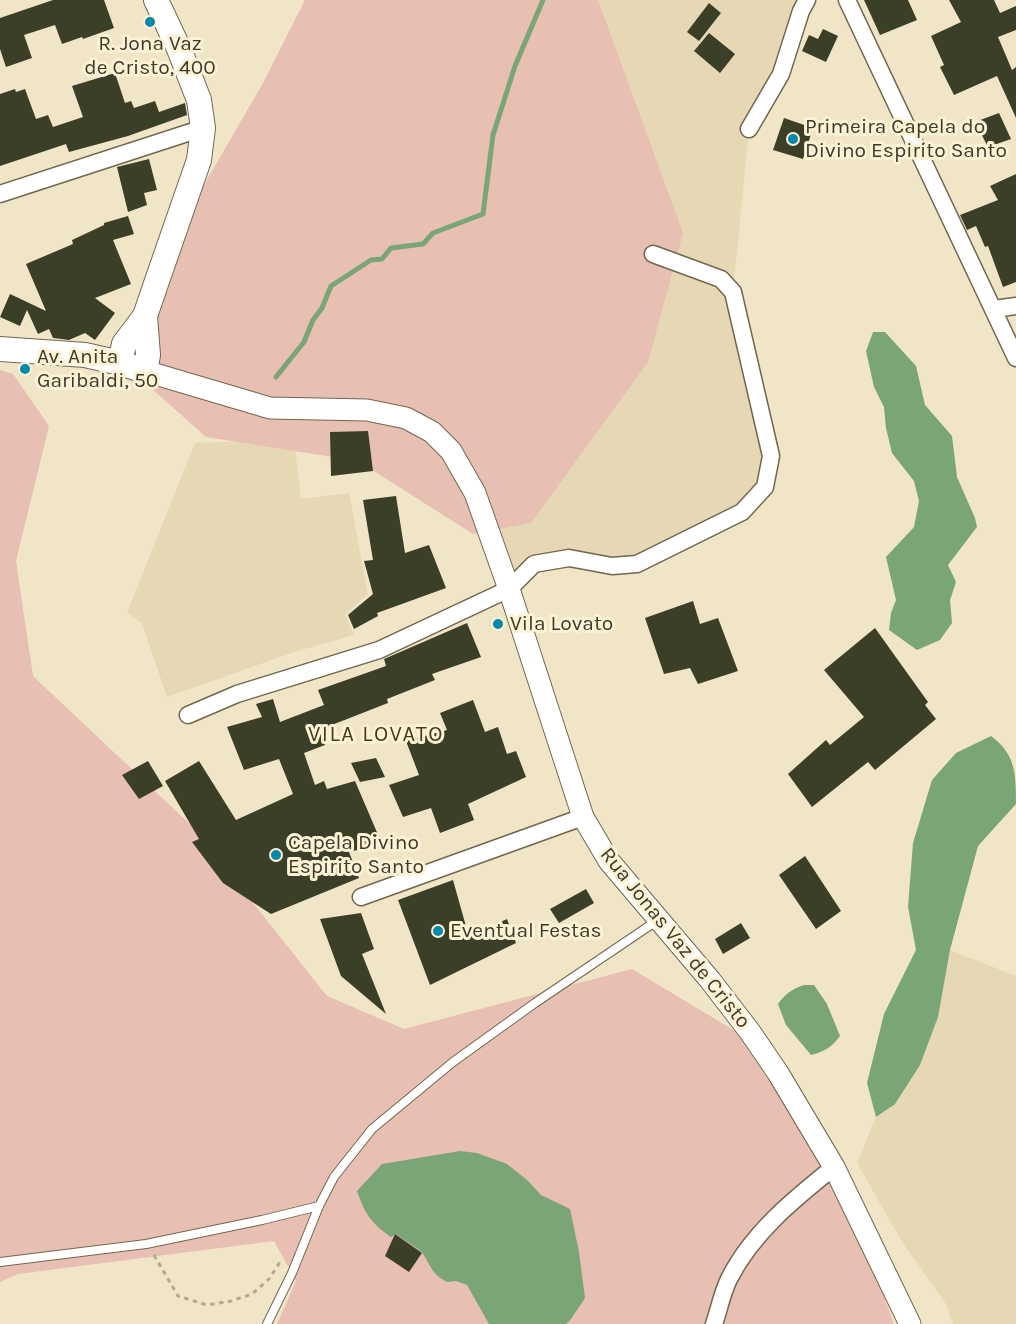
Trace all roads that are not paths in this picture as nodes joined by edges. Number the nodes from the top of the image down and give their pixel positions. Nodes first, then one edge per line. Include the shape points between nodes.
1 (156, 0) edge
2 (807, 0) edge
3 (847, 0) edge
4 (203, 128) junction
5 (749, 129) dead end
6 (0, 194) edge
7 (653, 254) dead end
8 (1016, 306) edge
9 (994, 309) junction
10 (145, 316) junction
11 (0, 349) edge
12 (1016, 358) edge
13 (120, 363) junction
14 (145, 371) junction
15 (509, 589) junction
16 (188, 715) dead end
17 (584, 818) junction
18 (361, 897) dead end
19 (659, 920) junction
20 (834, 1167) junction
21 (319, 1206) junction
22 (0, 1262) edge
23 (267, 1324) edge
24 (714, 1324) edge
25 (910, 1324) edge

1 - 4 main road via 199,100
2 - 5 street via 781,74
3 - 9 street
4 - 6 street
4 - 10 main road via 199,160
7 - 15 street via 721,279 733,292 771,456 765,487 742,512 637,564 612,566 568,558 534,564
8 - 9 street
9 - 12 street
10 - 13 main road via 124,344
10 - 14 main road
11 - 13 main road via 85,355
13 - 14 main road
14 - 15 street, Rua Jonas Vaz de Cristo via 270,408 367,410 406,418 432,432 451,451 475,493
15 - 16 street via 379,650 237,694
15 - 17 street, Rua Jonas Vaz de Cristo
17 - 18 street
17 - 19 street, Rua Jonas Vaz de Cristo via 609,861
19 - 20 street, Rua Jonas Vaz de Cristo via 750,1032
19 - 21 lane via 453,1062 372,1129 334,1177
20 - 24 street via 761,1233 738,1263
20 - 25 street, Rua Jonas Vaz de Cristo
21 - 22 lane via 147,1244
21 - 23 lane

